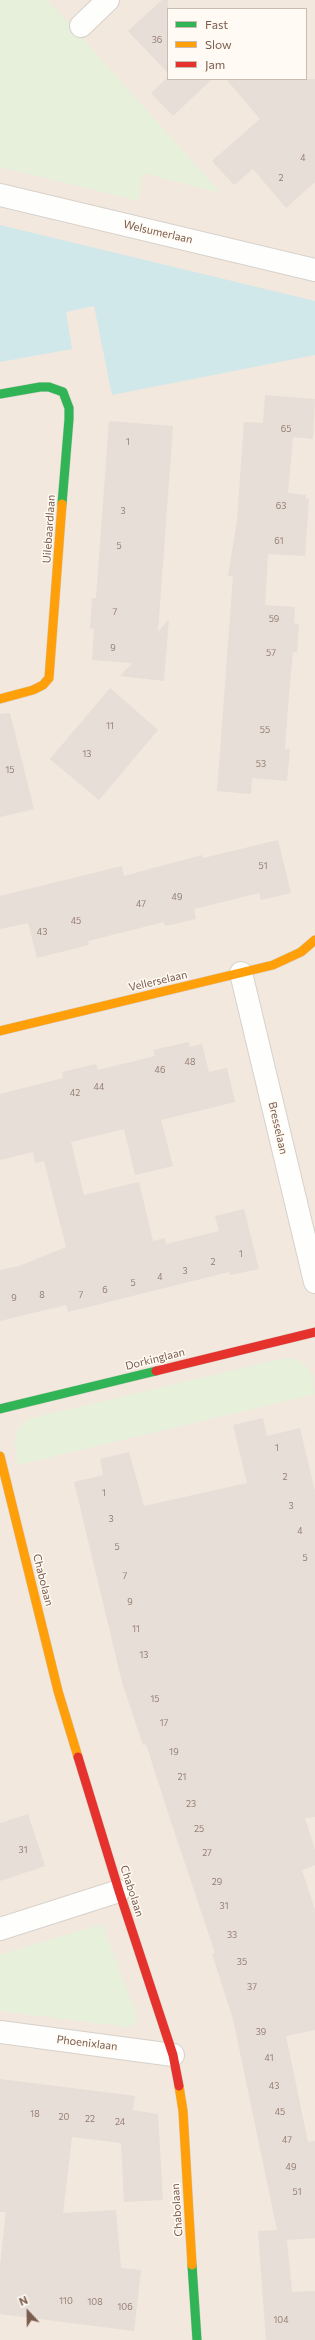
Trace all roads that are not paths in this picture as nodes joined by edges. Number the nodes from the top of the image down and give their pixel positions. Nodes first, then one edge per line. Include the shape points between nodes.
1 (108, 0) edge
2 (81, 26) dead end
3 (0, 195) edge
4 (315, 270) edge
5 (0, 394) edge
6 (0, 699) edge
7 (315, 940) edge
8 (241, 973) junction
9 (0, 1031) edge
10 (315, 1282) edge
11 (315, 1332) edge
12 (0, 1409) edge
13 (0, 1456) edge
14 (119, 1891) junction
15 (0, 1929) edge
16 (0, 2032) edge
17 (173, 2054) junction
18 (197, 2340) edge

1 - 2 street
3 - 4 street, Welsumerlaan
5 - 6 street, Uilebaardlaan via 40,387 63,392 69,408 69,419 50,678 33,690
7 - 8 street, Vellerselaan via 301,952 273,965
8 - 9 street, Vellerselaan
8 - 10 street, Bresselaan
11 - 12 street, Dorkinglaan
13 - 14 street, Chabolaan via 58,1691
14 - 15 street
14 - 17 street, Chabolaan
16 - 17 street, Phoenixlaan
17 - 18 street, Chabolaan via 183,2111

